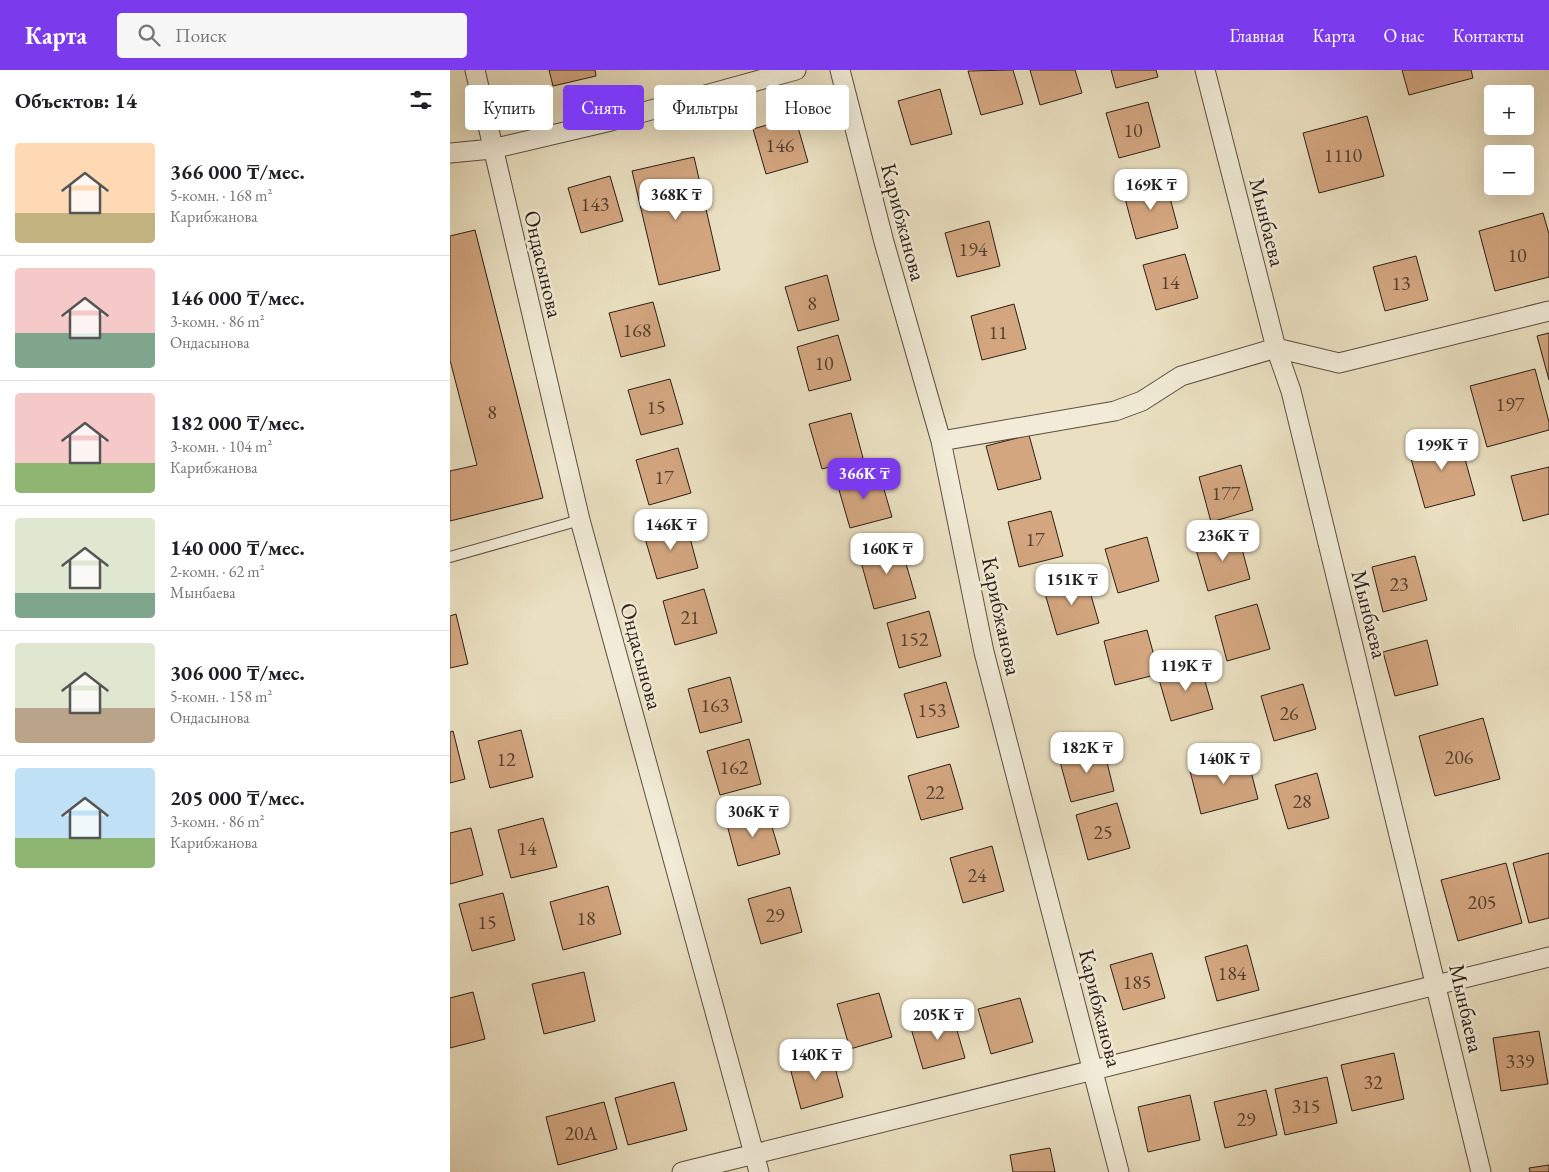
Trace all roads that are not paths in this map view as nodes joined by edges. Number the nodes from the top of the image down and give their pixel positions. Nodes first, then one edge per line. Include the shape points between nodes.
1 (475, 70) edge
2 (796, 70) edge
3 (840, 70) edge
4 (1205, 70) edge
5 (492, 149) junction
6 (450, 153) edge
7 (1549, 311) edge
8 (1276, 348) junction
9 (941, 441) junction
10 (580, 520) junction
11 (450, 557) edge
12 (1549, 957) edge
13 (1437, 984) junction
14 (1092, 1070) junction
15 (756, 1163) edge
16 (682, 1172) edge
17 (1119, 1172) edge
18 (1481, 1172) edge

1 - 5 street, Ондасынова
2 - 5 street via 611,122
3 - 9 street, Карибжанова via 884,242
4 - 8 street, Мынбаева
5 - 6 street
5 - 10 street, Ондасынова
7 - 8 street via 1339,364
8 - 9 street via 1181,376 1142,402 1114,411
8 - 13 street, Мынбаева via 1291,391
9 - 14 street, Карибжанова via 984,652
10 - 11 lane
10 - 15 street, Ондасынова
12 - 13 street
13 - 14 street
13 - 18 street, Мынбаева
14 - 15 street
14 - 17 street, Карибжанова
15 - 16 street

